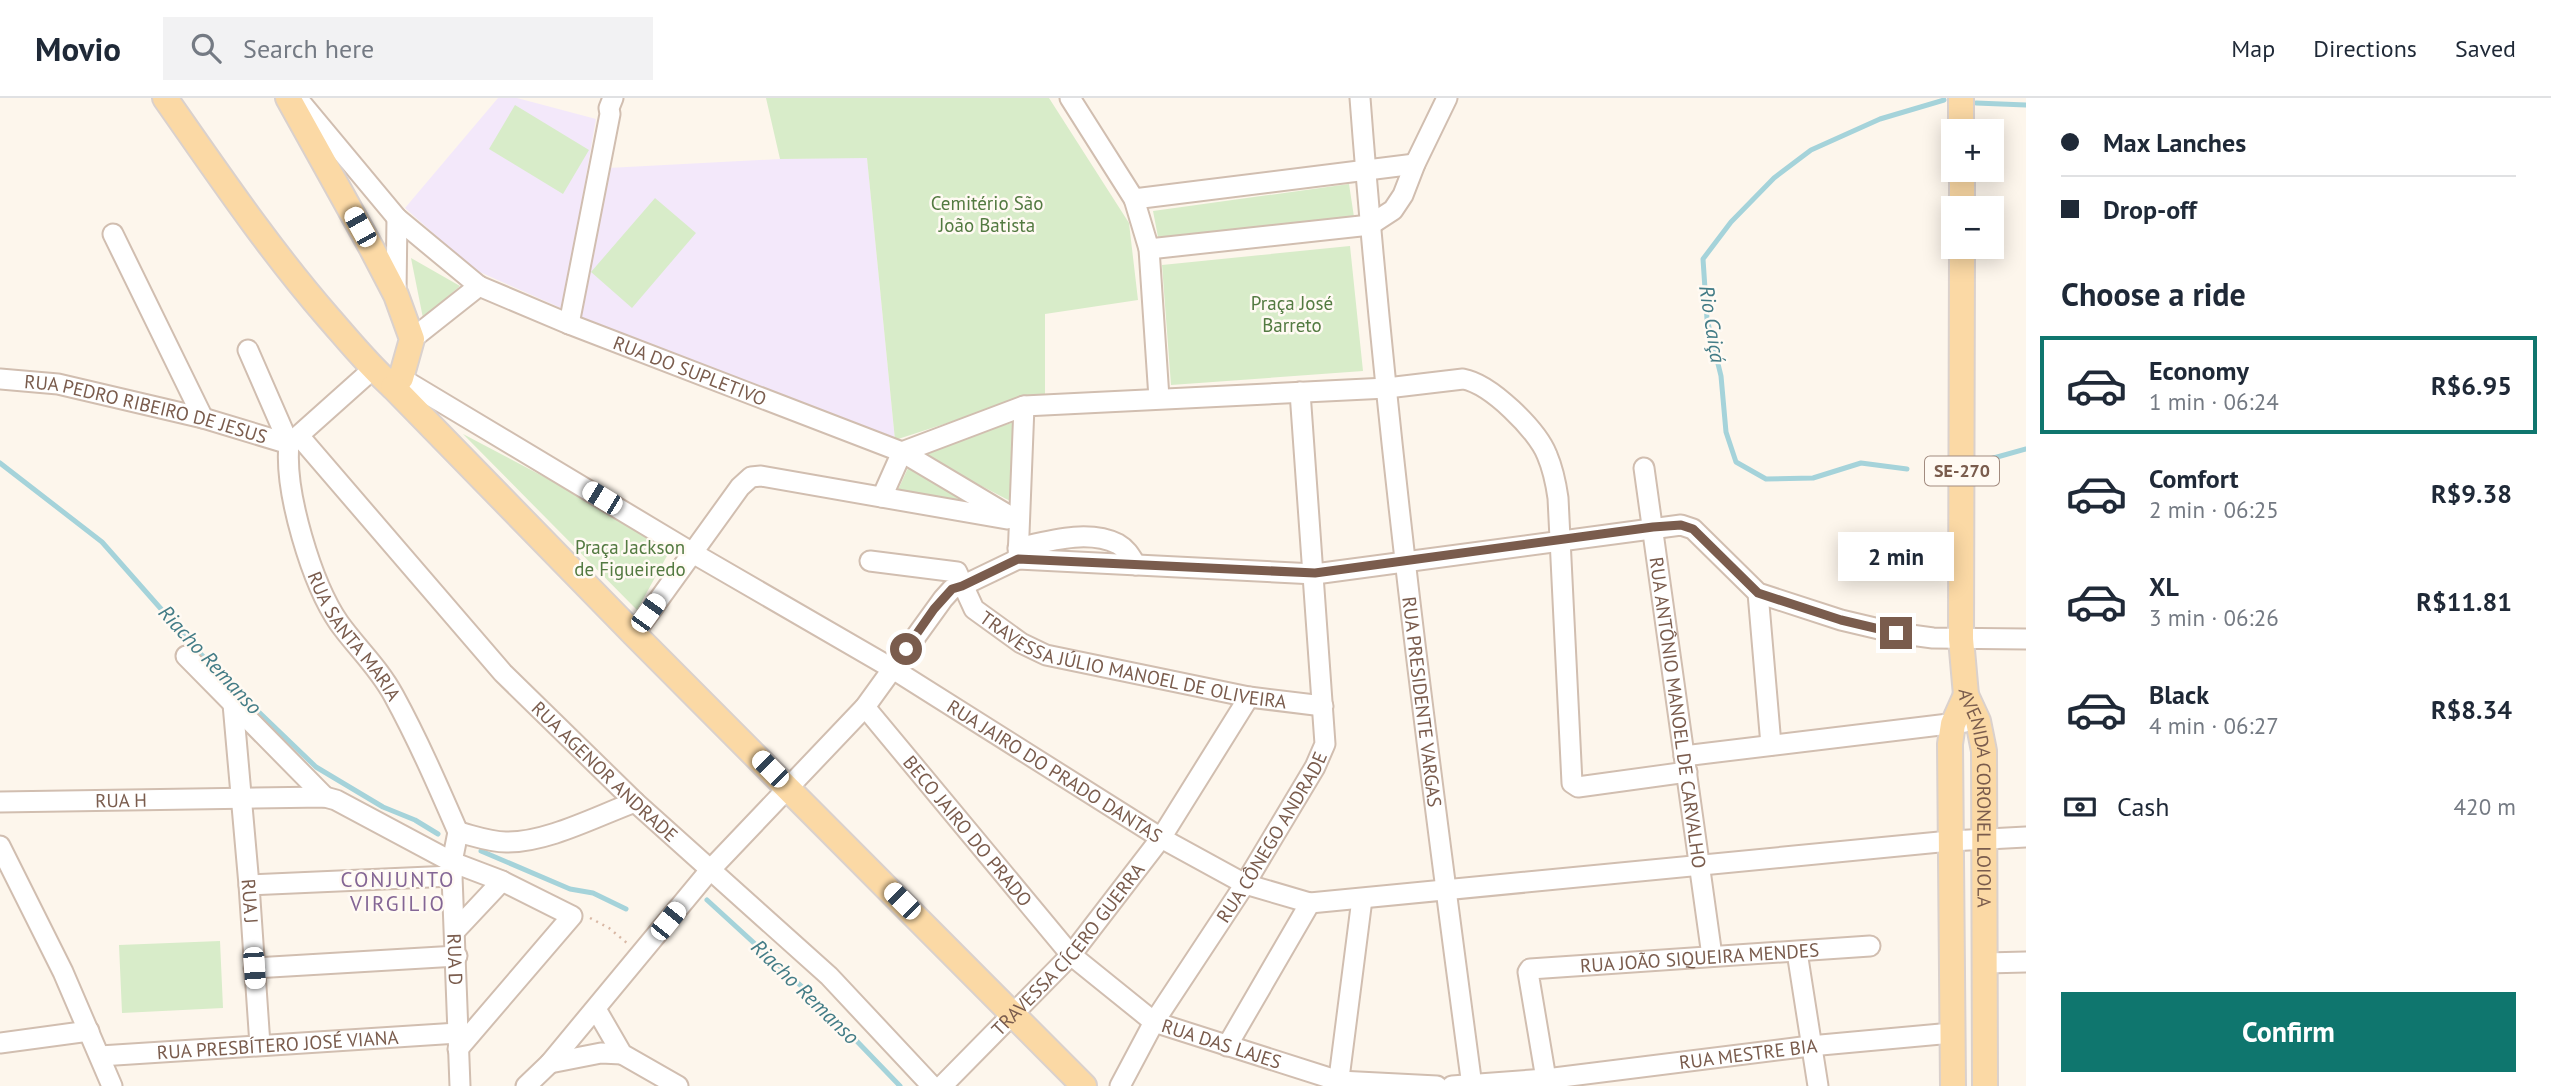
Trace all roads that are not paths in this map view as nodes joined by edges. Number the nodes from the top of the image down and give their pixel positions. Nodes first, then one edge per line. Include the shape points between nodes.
1 (164, 98) edge
2 (288, 98) edge
3 (297, 98) edge
4 (1070, 98) edge
5 (1360, 98) edge
6 (1447, 98) edge
7 (1961, 98) edge
8 (607, 101) edge
9 (1961, 119) edge
10 (1415, 163) junction
11 (1366, 169) junction
12 (1134, 199) junction
13 (397, 218) junction
14 (1370, 225) junction
15 (113, 234) dead end
16 (1149, 249) junction
17 (1962, 259) edge
18 (479, 286) junction
19 (396, 295) junction
20 (569, 324) junction
21 (412, 339) junction
22 (248, 350) dead end
23 (373, 369) junction
24 (0, 379) edge
25 (397, 382) junction
26 (1387, 388) junction
27 (1300, 393) junction
28 (1159, 398) junction
29 (1024, 405) junction
30 (203, 418) junction
31 (295, 440) junction
32 (902, 452) junction
33 (1644, 468) dead end
34 (882, 497) junction
35 (1018, 521) junction
36 (1653, 527) junction
37 (1560, 540) junction
38 (691, 552) junction
39 (1018, 554) junction
40 (870, 561) dead end
41 (1406, 562) junction
42 (1315, 573) junction
43 (962, 586) junction
44 (1758, 593) junction
45 (634, 634) junction
46 (1961, 639) junction
47 (2026, 639) edge
48 (186, 656) dead end
49 (892, 669) junction
50 (1966, 695) junction
51 (1250, 696) junction
52 (233, 704) junction
53 (1323, 706) junction
54 (865, 707) junction
55 (1978, 721) junction
56 (1952, 724) junction
57 (1771, 745) junction
58 (1686, 764) junction
59 (789, 789) junction
60 (325, 797) junction
61 (242, 799) junction
62 (0, 802) edge
63 (635, 802) junction
64 (458, 832) junction
65 (2026, 837) edge
66 (1161, 838) junction
67 (1984, 839) junction
68 (1950, 841) junction
69 (0, 846) edge
70 (1699, 864) junction
71 (452, 869) junction
72 (710, 870) junction
73 (502, 881) junction
74 (1245, 884) junction
75 (249, 885) junction
76 (1444, 890) junction
77 (1363, 899) junction
78 (1310, 903) junction
79 (456, 929) junction
80 (1870, 946) dead end
81 (1797, 952) junction
82 (1070, 955) junction
83 (457, 956) junction
84 (1712, 956) junction
85 (2026, 962) edge
86 (1986, 963) junction
87 (254, 968) junction
88 (1952, 999) junction
89 (1986, 999) junction
90 (596, 1009) junction
91 (1014, 1013) junction
92 (1154, 1022) junction
93 (89, 1031) junction
94 (1952, 1034) junction
95 (458, 1041) junction
96 (0, 1043) edge
97 (260, 1045) junction
98 (1227, 1046) junction
99 (1810, 1046) junction
100 (622, 1054) junction
101 (100, 1056) junction
102 (551, 1063) junction
103 (1546, 1079) junction
104 (1339, 1083) edge
105 (112, 1086) edge
106 (460, 1086) edge
107 (526, 1086) edge
108 (678, 1086) edge
109 (932, 1086) edge
110 (942, 1086) edge
111 (1084, 1086) edge
112 (1120, 1086) edge
113 (1437, 1086) edge
114 (1452, 1086) edge
115 (1472, 1086) edge
116 (1818, 1086) edge
117 (1953, 1086) edge
118 (1985, 1086) edge

1 - 23 main road via 304,289
2 - 19 main road
3 - 13 street, RUA DO SUPLETIVO
4 - 12 street
5 - 11 street
6 - 10 street
7 - 9 main road
8 - 20 street via 610,114
10 - 11 street
10 - 14 street via 1393,210
11 - 12 street
11 - 14 street
12 - 16 street
13 - 18 street, RUA DO SUPLETIVO
13 - 19 street
14 - 16 street
14 - 26 street
15 - 30 street
16 - 28 street
17 - 46 main road, SE-270
18 - 20 street, RUA DO SUPLETIVO
18 - 21 street
19 - 21 main road
20 - 32 street, RUA DO SUPLETIVO
21 - 25 main road
22 - 31 street
23 - 25 main road
23 - 31 street
24 - 30 street, RUA PEDRO RIBEIRO DE JESUS via 58,384
25 - 38 street
25 - 45 main road
26 - 27 street
26 - 37 street via 1463,379 1486,388 1537,437 1547,454 1558,498
26 - 41 street, RUA PRESIDENTE VARGAS
27 - 28 street
27 - 42 street, RUA CÔNEGO ANDRADE
28 - 29 street
29 - 32 street
29 - 35 street
30 - 31 street, RUA PEDRO RIBEIRO DE JESUS
31 - 63 street, RUA AGENOR ANDRADE via 503,673
31 - 64 street, RUA SANTA MARIA via 289,474 304,543 323,595 393,694
32 - 34 street
32 - 35 street, RUA DO SUPLETIVO
33 - 36 street, RUA ANTÔNIO MANOEL DE CARVALHO
34 - 35 street
34 - 38 street via 751,477
35 - 39 street
36 - 37 street
36 - 44 street via 1693,529
36 - 58 street, RUA ANTÔNIO MANOEL DE CARVALHO
37 - 41 street
37 - 58 street via 1574,785
38 - 45 street
38 - 49 street, RUA JAIRO DO PRADO DANTAS
39 - 42 street
39 - 43 street, TRAVESSA JÚLIO MANOEL DE OLIVEIRA
40 - 43 street via 957,572
41 - 42 street
41 - 76 street, RUA PRESIDENTE VARGAS
42 - 53 street, RUA CÔNEGO ANDRADE
43 - 49 street, TRAVESSA JÚLIO MANOEL DE OLIVEIRA via 952,589 934,609
43 - 51 street, TRAVESSA JÚLIO MANOEL DE OLIVEIRA via 974,609 1046,655
44 - 46 street via 1896,633
44 - 57 street
45 - 59 main road
46 - 47 street
46 - 50 main road, SE-270
48 - 52 street
49 - 54 street, TRAVESSA JÚLIO MANOEL DE OLIVEIRA
49 - 66 street, RUA JAIRO DO PRADO DANTAS
50 - 55 main road, AVENIDA CORONEL LOIOLA / SE-270
50 - 56 main road, AVENIDA CORONEL LOIOLA
51 - 53 street, TRAVESSA JÚLIO MANOEL DE OLIVEIRA
51 - 66 street, TRAVESSA CÍCERO GUERRA
52 - 60 street
52 - 61 street, RUA J
53 - 74 street, RUA CÔNEGO ANDRADE via 1323,753
54 - 59 street, TRAVESSA JÚLIO MANOEL DE OLIVEIRA
54 - 82 street, BECO JAIRO DO PRADO
55 - 56 street
55 - 67 main road, AVENIDA CORONEL LOIOLA / SE-270 via 1984,751
56 - 57 street
56 - 68 main road, AVENIDA CORONEL LOIOLA
57 - 58 street
58 - 70 street, RUA ANTÔNIO MANOEL DE CARVALHO
59 - 72 street, TRAVESSA JÚLIO MANOEL DE OLIVEIRA
59 - 91 main road
60 - 61 street
60 - 71 street via 417,842
61 - 62 street, RUA H
61 - 75 street, RUA J
63 - 64 street via 517,842
63 - 72 street, RUA AGENOR ANDRADE
64 - 71 street, RUA D
65 - 67 street, RUA JAIRO DO PRADO DANTAS
66 - 74 street, RUA JAIRO DO PRADO DANTAS
66 - 82 street, TRAVESSA CÍCERO GUERRA
67 - 68 street, RUA JAIRO DO PRADO DANTAS
67 - 86 main road, AVENIDA CORONEL LOIOLA / SE-270
68 - 70 street, RUA JAIRO DO PRADO DANTAS
68 - 88 main road, AVENIDA CORONEL LOIOLA
69 - 93 street
70 - 76 street, RUA JAIRO DO PRADO DANTAS
70 - 84 street, RUA ANTÔNIO MANOEL DE CARVALHO
71 - 73 street
71 - 75 street
71 - 79 street, RUA D
72 - 90 street, TRAVESSA JÚLIO MANOEL DE OLIVEIRA
72 - 109 street, RUA AGENOR ANDRADE via 829,976
73 - 79 street
73 - 95 street via 572,916
74 - 78 street, RUA JAIRO DO PRADO DANTAS
74 - 92 street, RUA CÔNEGO ANDRADE
75 - 87 street, RUA J
76 - 77 street, RUA JAIRO DO PRADO DANTAS
76 - 115 street, RUA PRESIDENTE VARGAS
77 - 78 street, RUA JAIRO DO PRADO DANTAS
77 - 104 street
78 - 98 street
79 - 83 street, RUA D
80 - 81 street, RUA JOÃO SIQUEIRA MENDES
81 - 84 street, RUA JOÃO SIQUEIRA MENDES
81 - 99 street
82 - 91 street, TRAVESSA CÍCERO GUERRA
82 - 92 street, RUA DAS LAJES
83 - 87 street
83 - 95 street, RUA D
84 - 103 street, RUA JOÃO SIQUEIRA MENDES via 1529,970
85 - 86 street
86 - 89 main road, AVENIDA CORONEL LOIOLA / SE-270
87 - 97 street, RUA J
88 - 89 main road
88 - 94 main road, AVENIDA CORONEL LOIOLA
89 - 118 main road, AVENIDA CORONEL LOIOLA / SE-270
90 - 100 street
90 - 102 street, TRAVESSA JÚLIO MANOEL DE OLIVEIRA
91 - 110 street, TRAVESSA CÍCERO GUERRA
91 - 111 main road
92 - 98 street, RUA DAS LAJES
92 - 112 street, RUA CÔNEGO ANDRADE
93 - 96 street
93 - 101 street
94 - 99 street, RUA MESTRE BIA
94 - 117 main road, AVENIDA CORONEL LOIOLA
95 - 97 street, RUA PRESBÍTERO JOSÉ VIANA
95 - 106 street, RUA D
97 - 101 street, RUA PRESBÍTERO JOSÉ VIANA
98 - 104 street, RUA DAS LAJES
99 - 103 street, RUA MESTRE BIA
99 - 116 street
100 - 102 street via 601,1053
100 - 108 street
101 - 105 street
102 - 107 street, TRAVESSA JÚLIO MANOEL DE OLIVEIRA
103 - 115 street, RUA MESTRE BIA
104 - 113 street, RUA DAS LAJES
114 - 115 street

